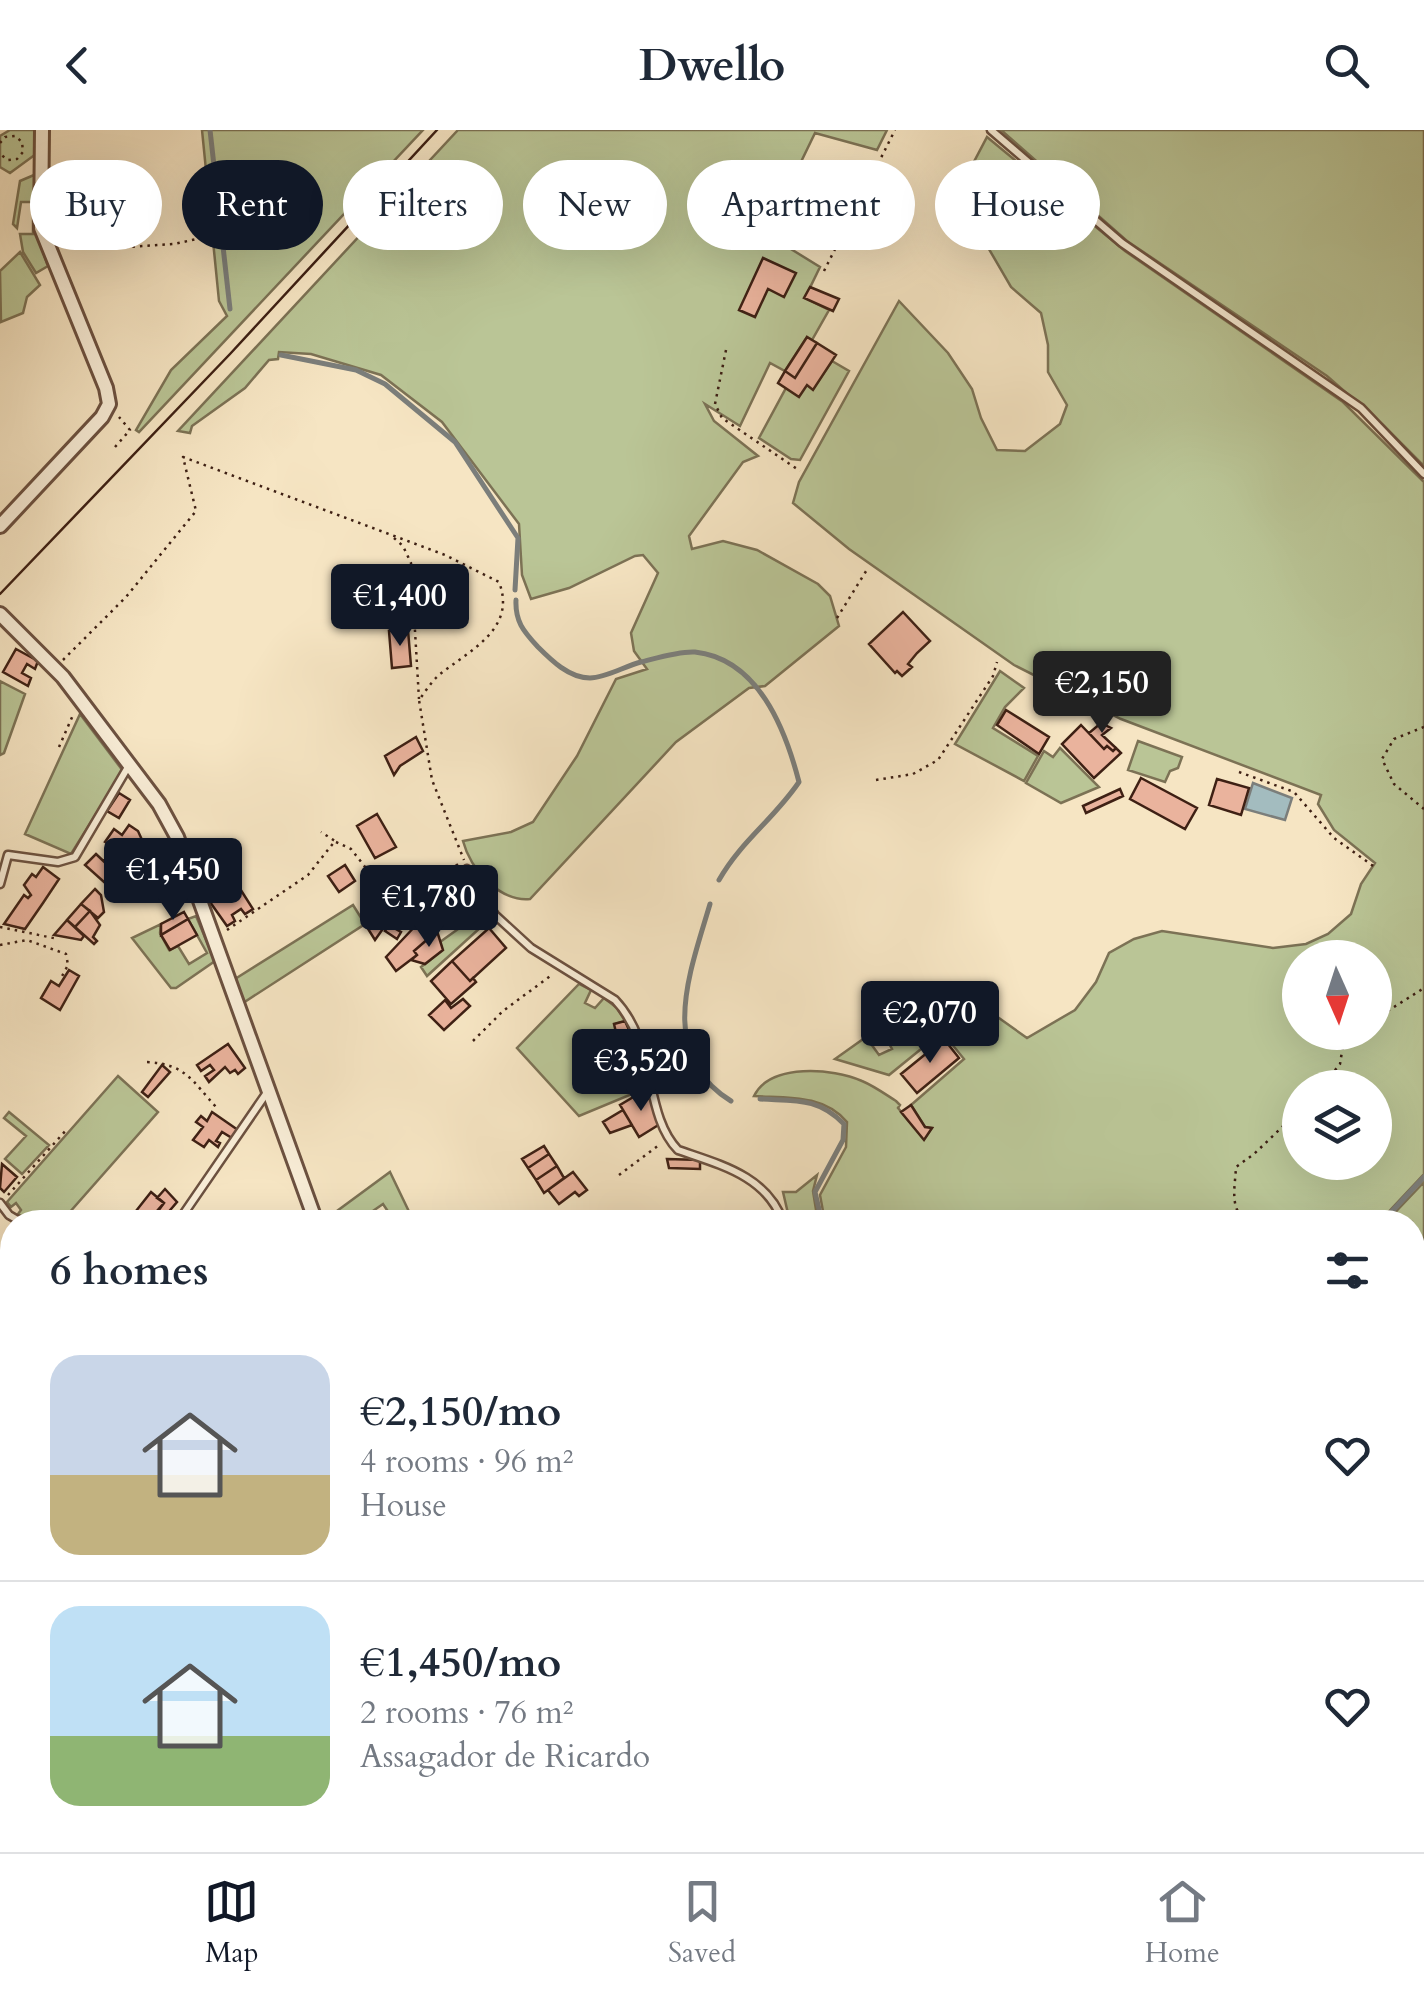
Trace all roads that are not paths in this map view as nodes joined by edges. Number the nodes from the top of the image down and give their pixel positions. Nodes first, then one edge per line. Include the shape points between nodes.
1 (42, 130) edge
2 (991, 130) edge
3 (1424, 474) edge
4 (0, 526) edge
5 (0, 614) edge
6 (129, 765) junction
7 (467, 869) road end
8 (0, 884) edge
9 (269, 1090) junction
10 (186, 1210) edge
11 (312, 1210) edge
12 (779, 1210) edge

1 - 4 street via 41,228 109,404
2 - 3 lane via 1122,243 1362,408
5 - 6 street via 54,667
6 - 8 lane via 75,857 58,862 8,855
6 - 9 street via 177,837
7 - 12 lane via 495,915 530,948 625,1011 678,1150 759,1183
9 - 10 lane
9 - 11 street

